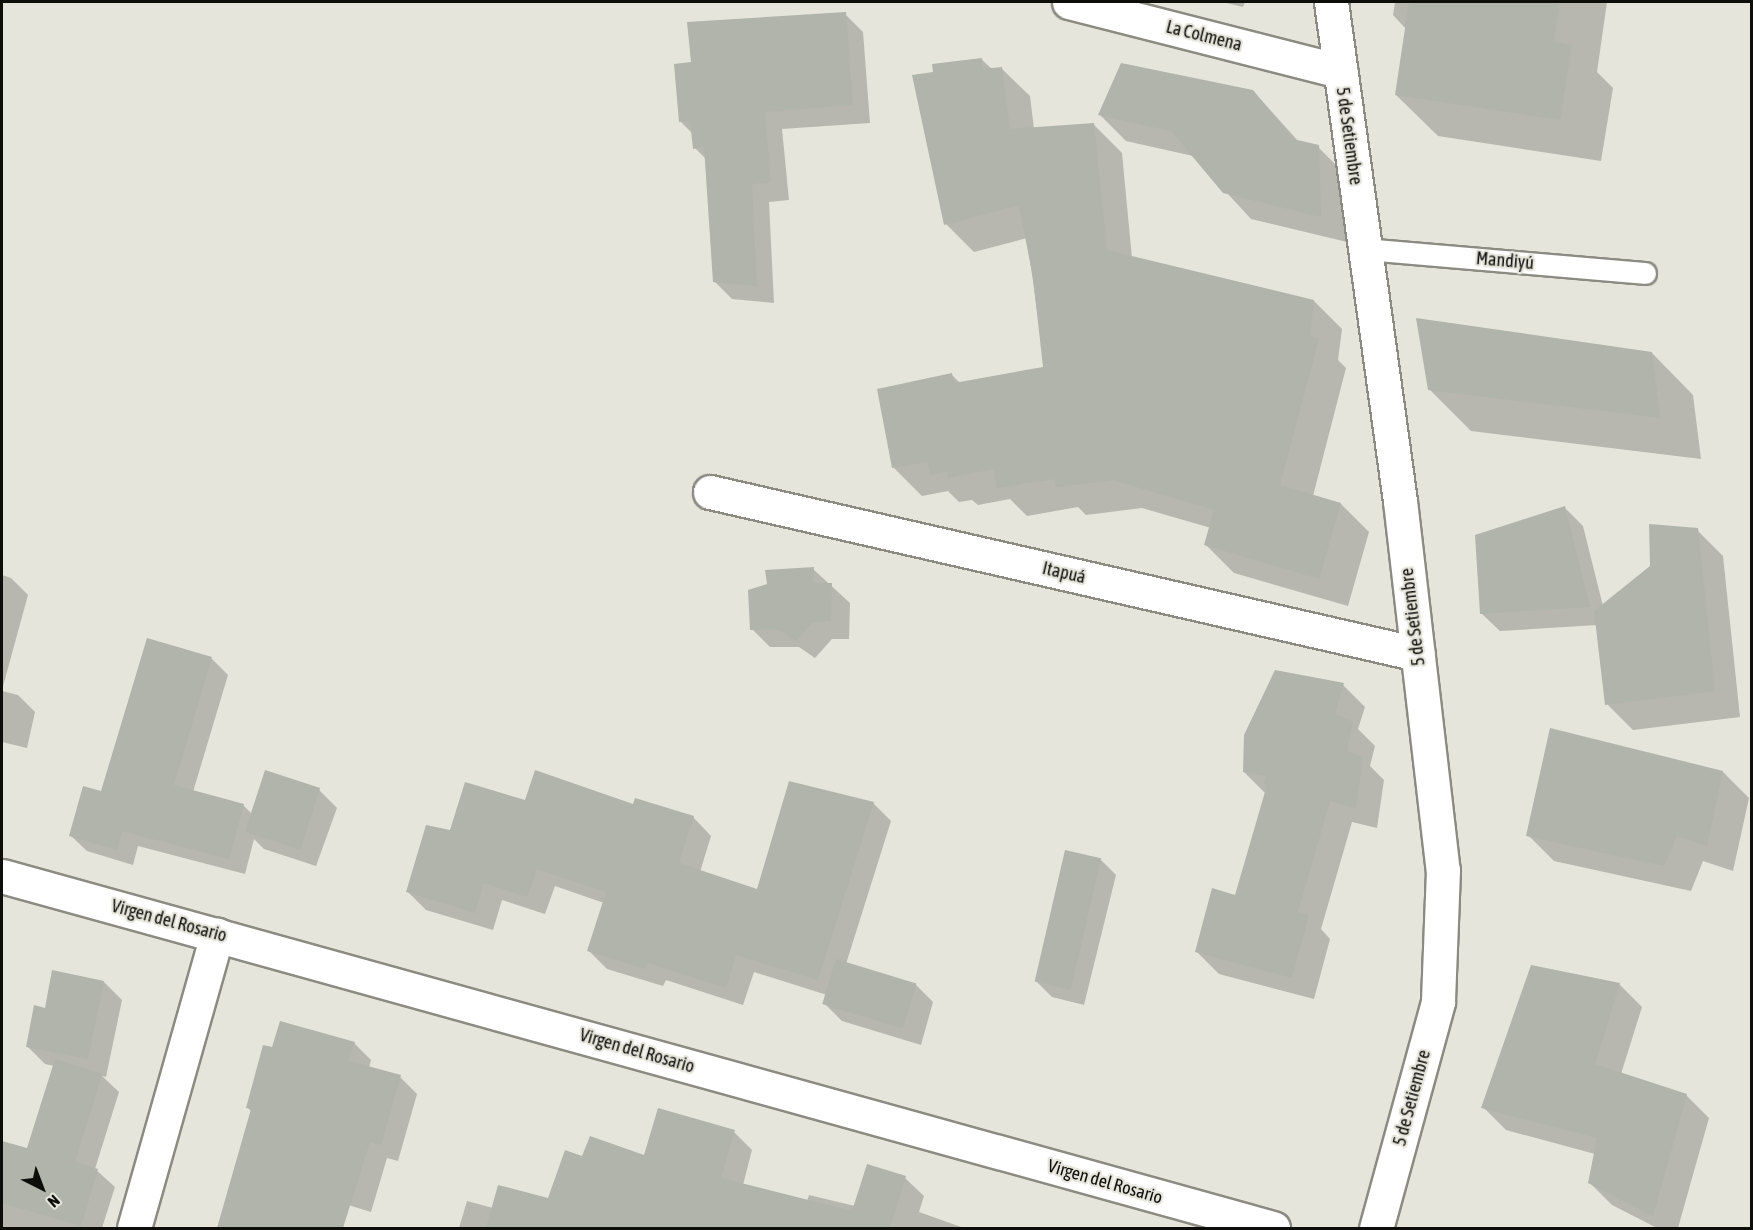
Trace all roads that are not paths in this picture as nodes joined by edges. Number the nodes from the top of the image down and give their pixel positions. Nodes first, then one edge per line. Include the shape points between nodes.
1 (1069, 2) edge
2 (1331, 2) edge
3 (1340, 71) junction
4 (1365, 249) junction
5 (1645, 273) dead end
6 (710, 492) dead end
7 (1418, 654) junction
8 (2, 876) edge
9 (217, 934) junction
10 (134, 1228) edge
11 (1273, 1228) edge
12 (1376, 1228) edge

1 - 3 street, La Colmena
2 - 3 street, 5 de Setiembre
3 - 4 street, 5 de Setiembre
4 - 5 lane, Mandiyú
4 - 7 street, 5 de Setiembre
6 - 7 street, Itapuá
7 - 12 street, 5 de Setiembre via 1443,870 1438,1002
8 - 9 street, Virgen del Rosario
9 - 10 street
9 - 11 street, Virgen del Rosario

